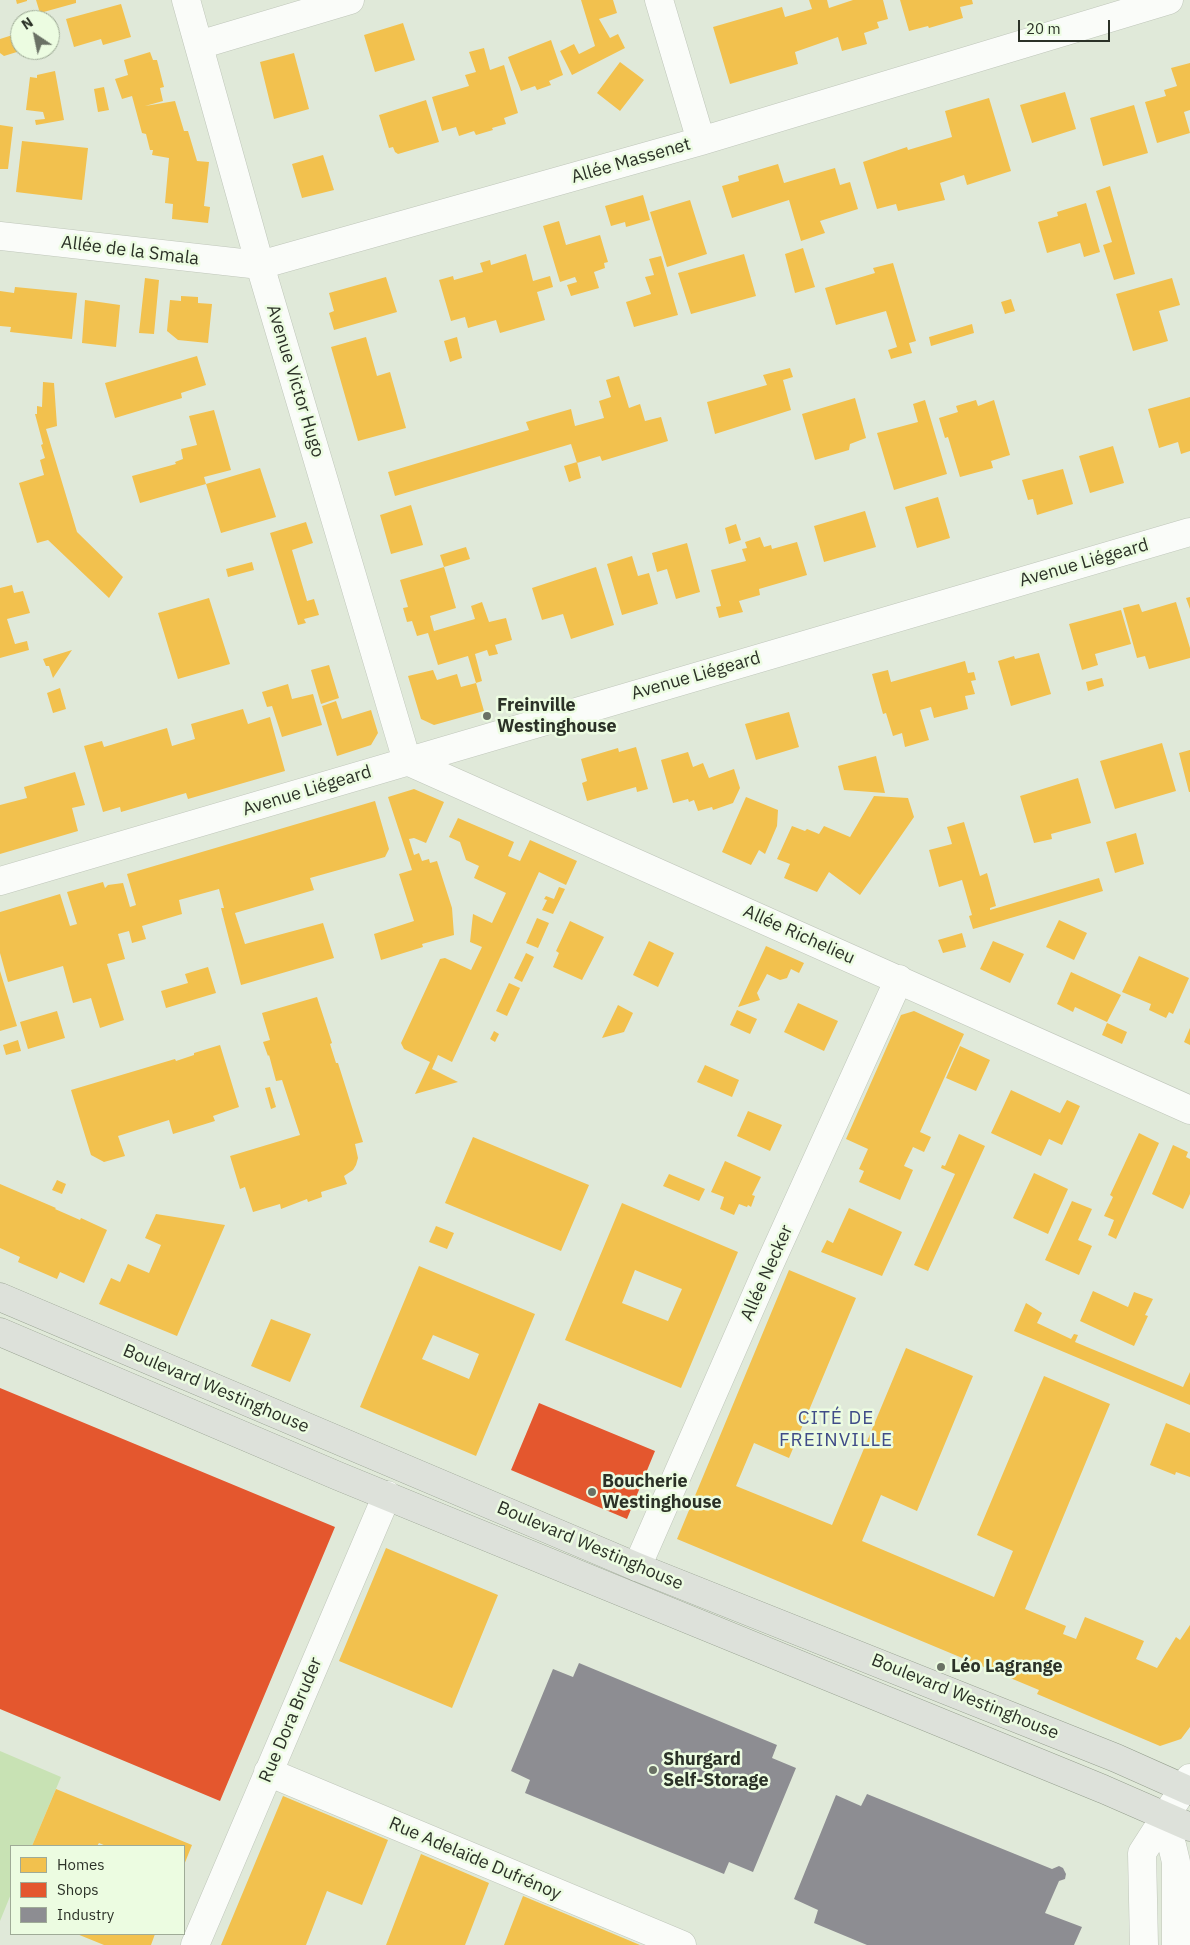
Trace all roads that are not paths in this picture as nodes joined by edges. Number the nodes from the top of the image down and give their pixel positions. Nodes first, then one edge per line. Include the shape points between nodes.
1 (186, 0) edge
2 (350, 0) edge
3 (659, 0) edge
4 (1169, 0) edge
5 (199, 44) junction
6 (701, 141) junction
7 (0, 236) edge
8 (260, 265) junction
9 (1190, 532) edge
10 (406, 761) junction
11 (0, 881) edge
12 (899, 979) junction
13 (1190, 1110) edge
14 (0, 1298) edge
15 (0, 1332) edge
16 (387, 1495) junction
17 (637, 1567) junction
18 (268, 1772) junction
19 (1188, 1785) edge
20 (1165, 1816) junction
21 (1190, 1827) edge
22 (195, 1945) edge
23 (682, 1945) edge
24 (1144, 1945) edge
25 (1176, 1945) edge

1 - 5 street, Avenue Victor Hugo
2 - 5 street
3 - 6 street
4 - 6 street, Allée Massenet
5 - 8 street, Avenue Victor Hugo
6 - 8 street, Allée Massenet
7 - 8 street, Allée de la Smala
8 - 10 street, Avenue Victor Hugo
9 - 10 street, Avenue Liégeard
10 - 11 street, Avenue Liégeard
10 - 12 street, Allée Richelieu
12 - 13 street, Allée Richelieu
12 - 17 street, Allée Necker
14 - 17 main road, Boulevard Westinghouse
15 - 16 main road, Boulevard Westinghouse
16 - 18 street, Rue Dora Bruder
16 - 20 main road, Boulevard Westinghouse
17 - 19 main road, Boulevard Westinghouse
18 - 22 street, Rue Dora Bruder
18 - 23 street, Rue Adelaïde Dufrénoy
19 - 20 street
20 - 21 main road, Boulevard Westinghouse
20 - 24 street via 1142,1853
20 - 25 street via 1176,1862

